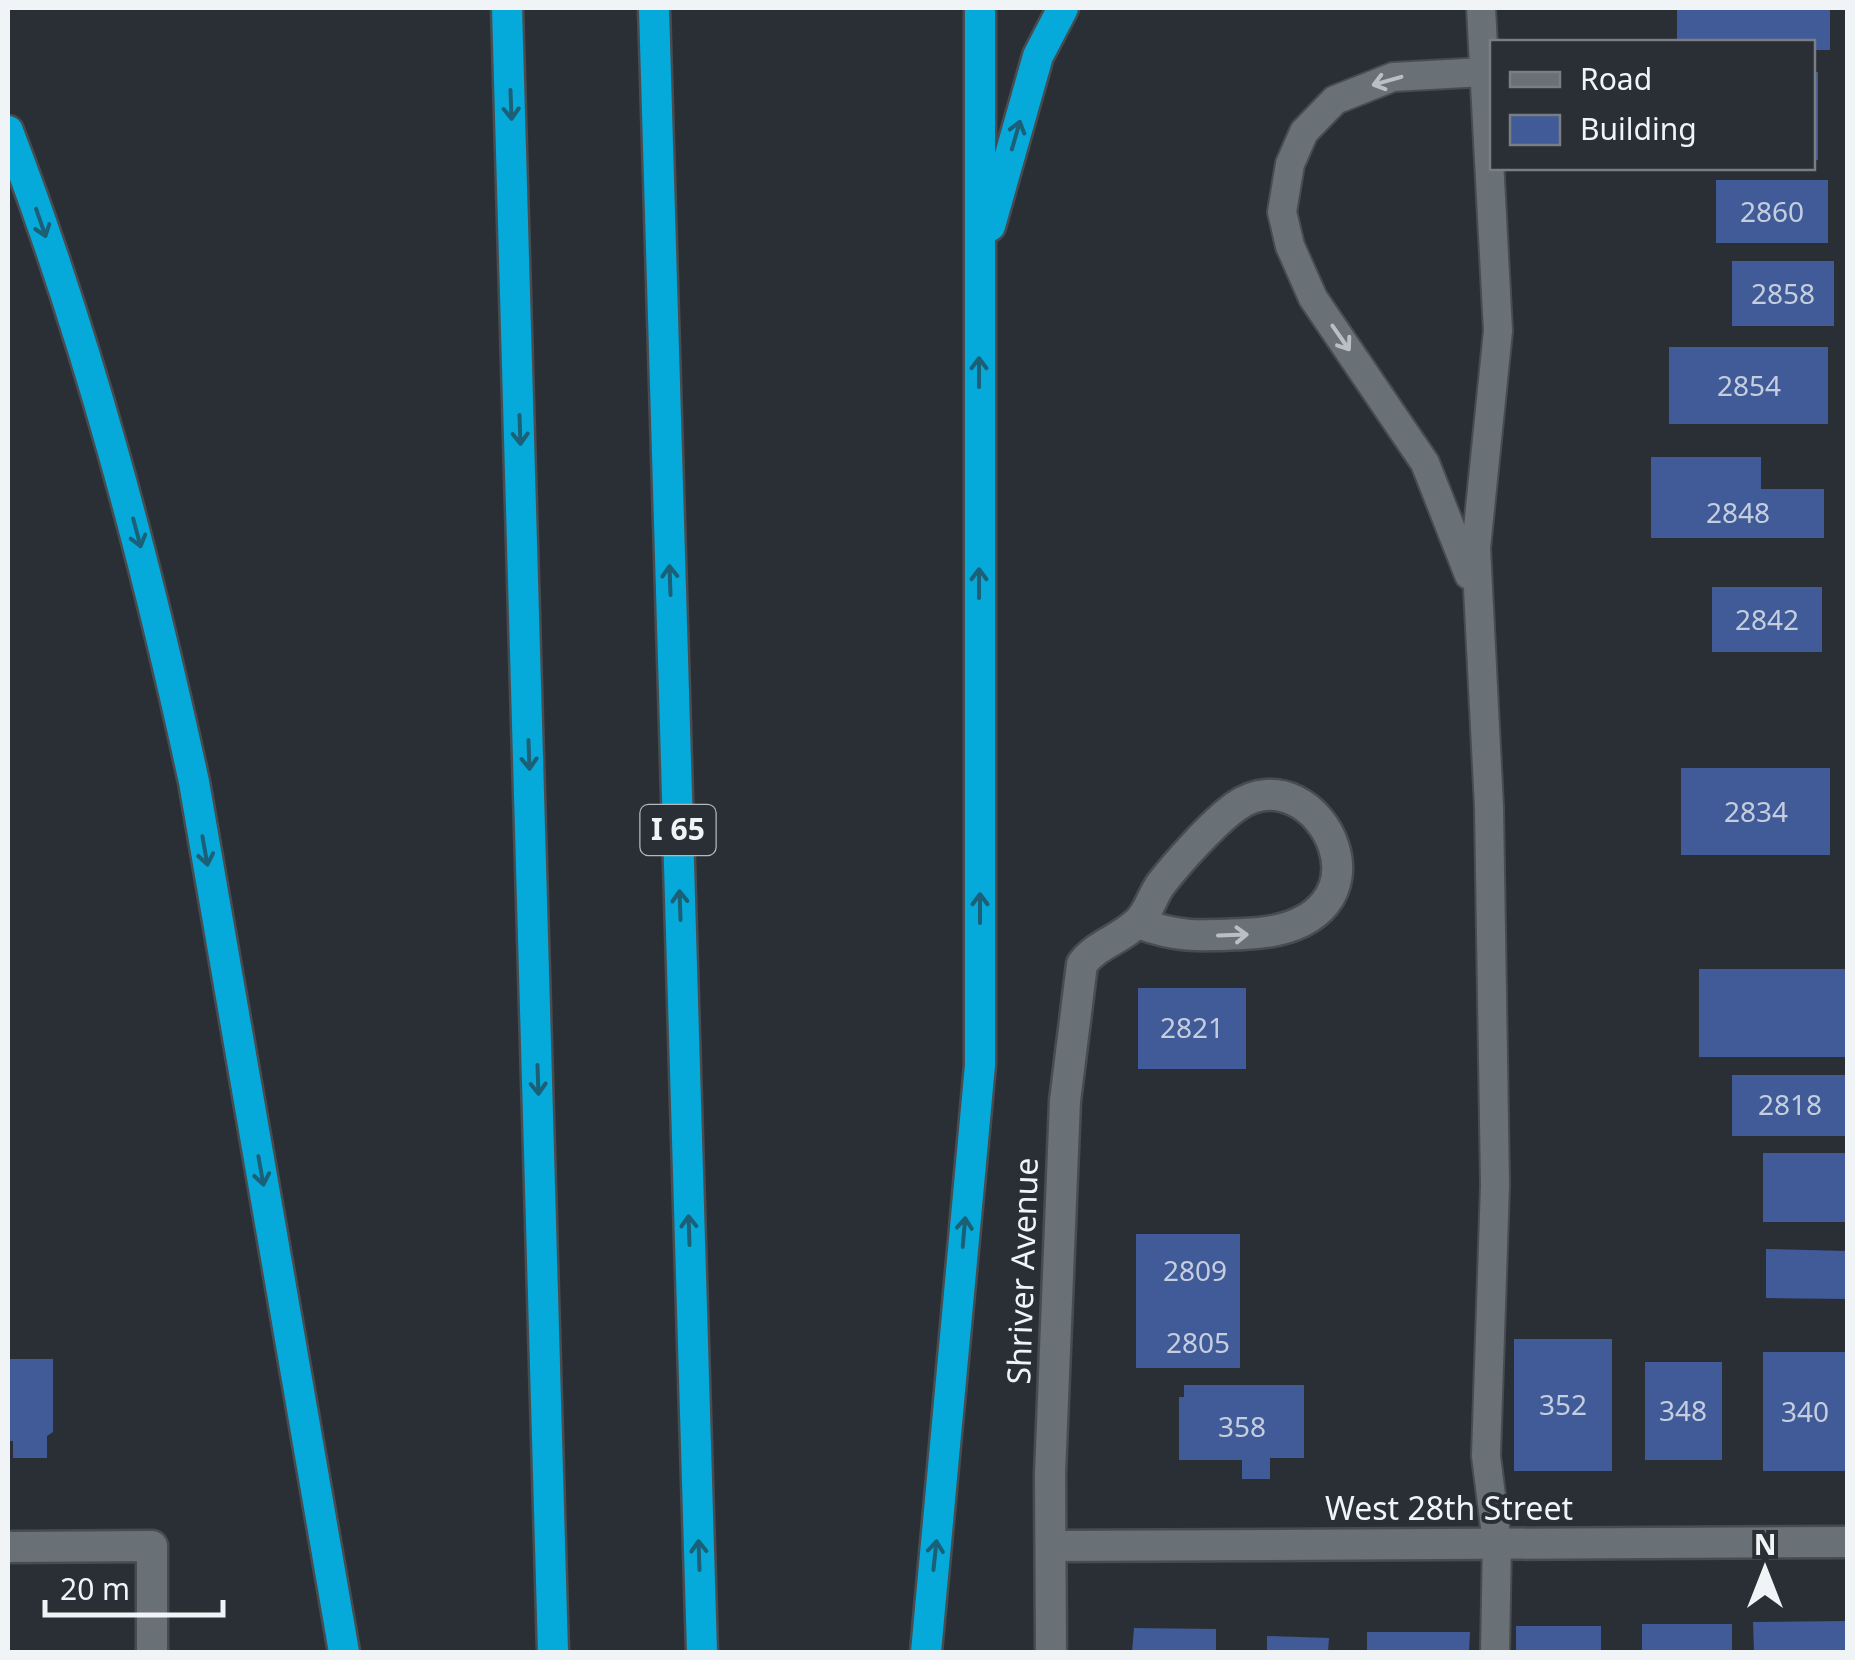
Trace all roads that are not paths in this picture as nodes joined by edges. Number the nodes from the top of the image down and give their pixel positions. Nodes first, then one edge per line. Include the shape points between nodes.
1 (507, 8) edge
2 (654, 8) edge
3 (980, 8) edge
4 (1063, 8) edge
5 (1481, 8) edge
6 (1484, 72) junction
7 (8, 131) edge
8 (979, 262) junction
9 (1479, 604) junction
10 (1138, 922) junction
11 (1848, 1542) edge
12 (1497, 1544) junction
13 (1051, 1546) junction
14 (8, 1547) edge
15 (152, 1652) edge
16 (344, 1652) edge
17 (554, 1652) edge
18 (702, 1652) edge
19 (926, 1652) edge
20 (1052, 1652) edge
21 (1495, 1652) edge

1 -> 17 highway
18 -> 2 highway, I 65
3 - 8 highway
8 -> 4 highway via 1038,56
5 - 6 lane
6 - 9 lane via 1498,331 1476,548
6 -> 9 lane via 1393,77 1335,100 1304,132 1290,164 1282,212 1314,298 1424,462
7 -> 16 highway via 80,336 163,639 194,782
19 -> 8 highway via 980,1065
9 - 12 lane via 1495,1185 1486,1456
10 -> 10 street, Shriver Avenue via 1175,936 1266,934 1298,926 1319,914 1334,890 1336,858 1328,827 1287,798 1236,805 1160,885
10 - 13 street, Shriver Avenue via 1094,949 1080,973 1065,1101
11 - 12 street, West 28th Street
12 - 13 street, West 28th Street
12 - 21 lane
13 - 20 street, Shriver Avenue
14 - 15 street via 152,1546

